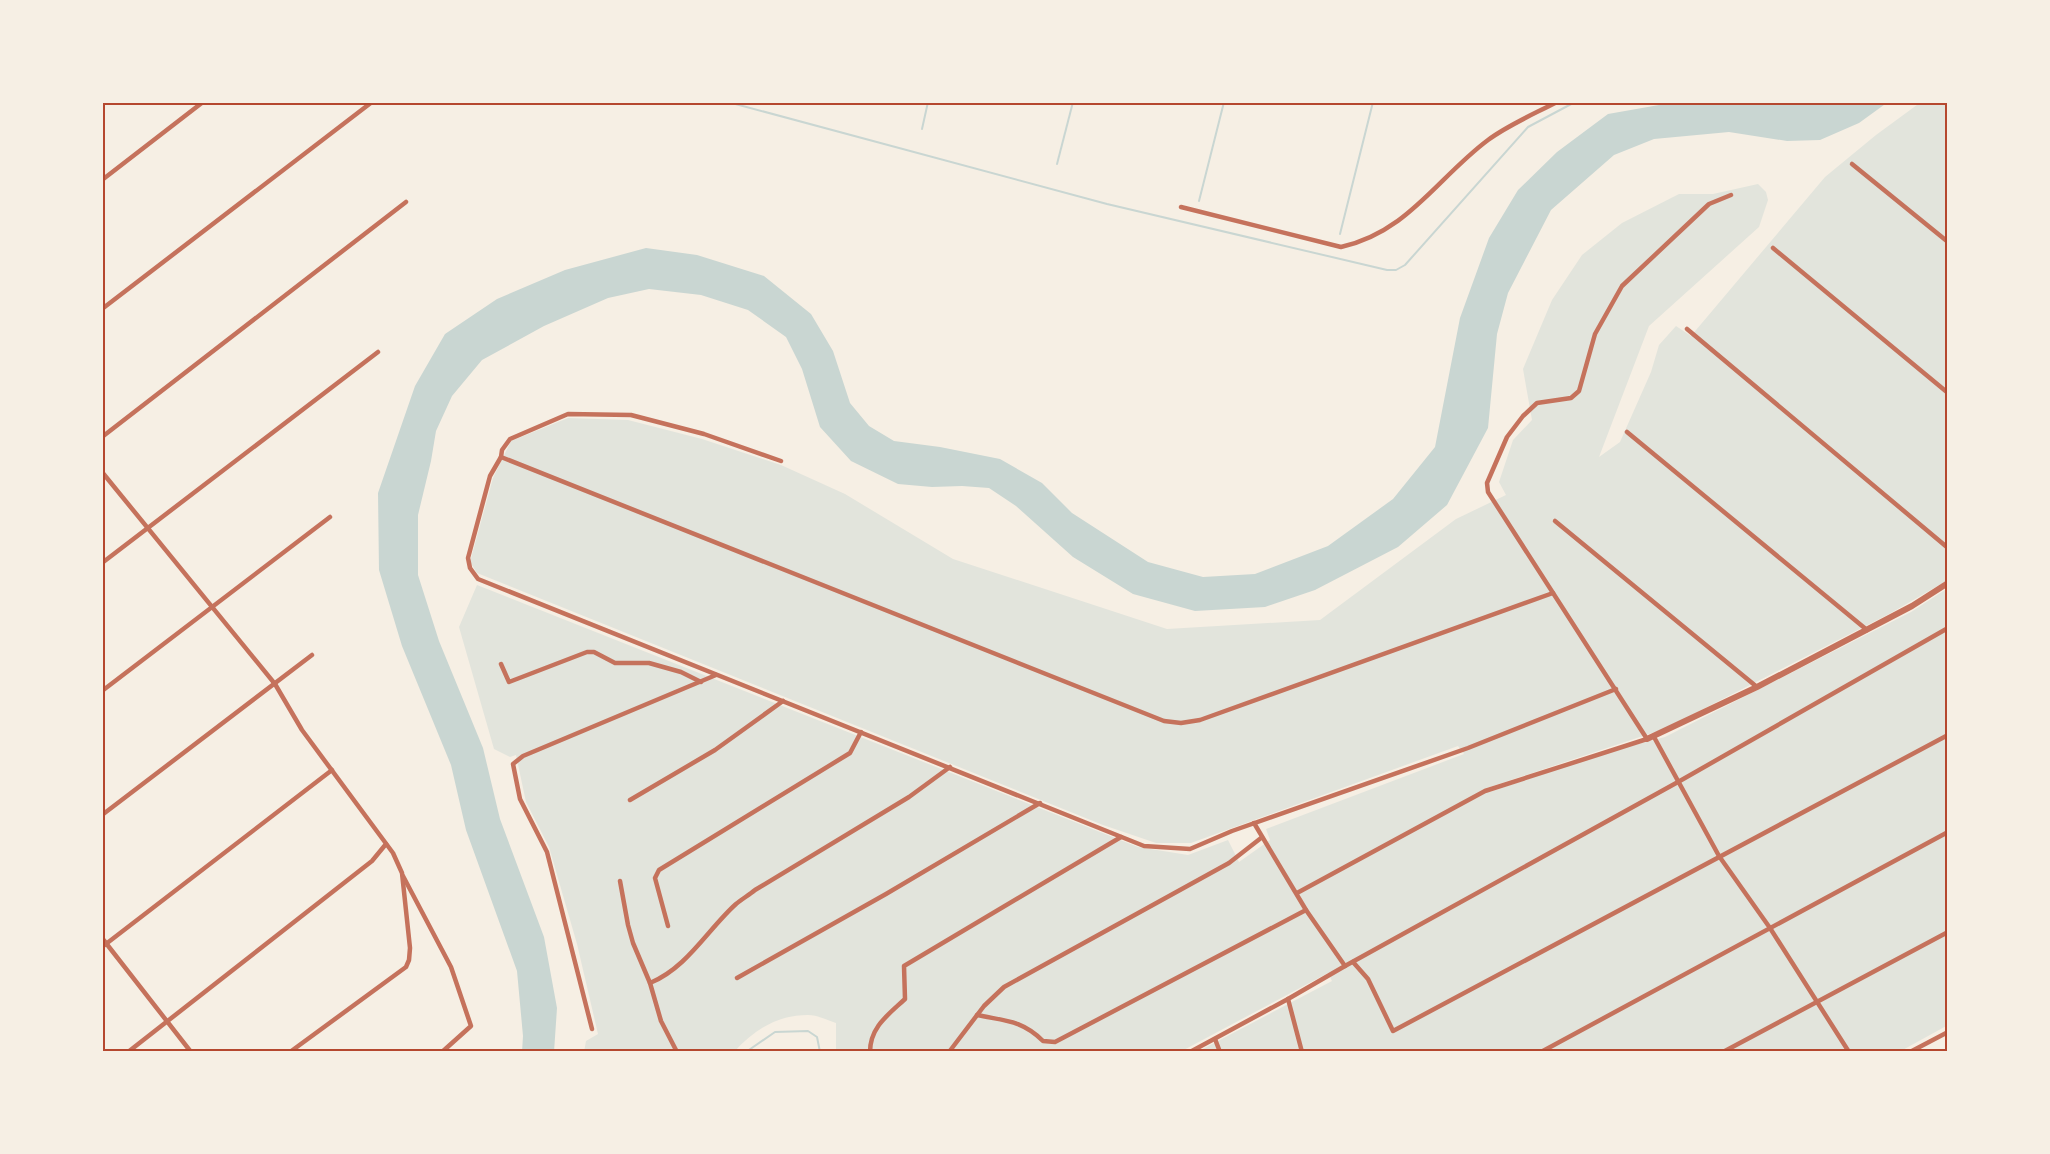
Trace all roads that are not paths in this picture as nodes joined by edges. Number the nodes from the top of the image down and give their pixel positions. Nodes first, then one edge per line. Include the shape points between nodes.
1 (203, 102) edge
2 (372, 102) edge
3 (1557, 102) edge
4 (1852, 164) dead end
5 (102, 180) edge
6 (1731, 195) dead end
7 (406, 202) dead end
8 (1181, 207) dead end
9 (1948, 242) edge
10 (1773, 248) dead end
11 (102, 309) edge
12 (1687, 329) dead end
13 (378, 352) dead end
14 (1948, 393) edge
15 (1627, 432) dead end
16 (102, 437) edge
17 (501, 457) junction
18 (782, 461) dead end
19 (102, 472) edge
20 (330, 517) dead end
21 (1555, 521) dead end
22 (147, 528) junction
23 (1948, 548) edge
24 (102, 563) edge
25 (1948, 583) edge
26 (1553, 593) junction
27 (212, 608) junction
28 (1948, 627) edge
29 (1868, 630) junction
30 (312, 655) dead end
31 (501, 664) dead end
32 (716, 675) junction
33 (701, 682) junction
34 (275, 684) junction
35 (1757, 687) junction
36 (1616, 689) junction
37 (102, 691) edge
38 (783, 701) junction
39 (861, 732) junction
40 (1948, 735) edge
41 (1651, 738) junction
42 (950, 767) junction
43 (332, 770) junction
44 (1678, 782) junction
45 (630, 800) dead end
46 (1040, 803) junction
47 (102, 815) edge
48 (1254, 823) junction
49 (1948, 832) edge
50 (1121, 837) junction
51 (1261, 838) junction
52 (386, 844) junction
53 (1719, 856) junction
54 (402, 873) junction
55 (620, 881) dead end
56 (1297, 893) junction
57 (1306, 910) junction
58 (668, 926) dead end
59 (1770, 928) junction
60 (1948, 932) edge
61 (102, 938) edge
62 (104, 946) edge
63 (1353, 962) junction
64 (1345, 966) junction
65 (737, 978) dead end
66 (650, 983) junction
67 (1288, 999) junction
68 (1818, 1002) junction
69 (977, 1015) junction
70 (168, 1021) junction
71 (592, 1029) dead end
72 (1948, 1032) edge
73 (1215, 1039) junction
74 (128, 1052) edge
75 (191, 1052) edge
76 (290, 1052) edge
77 (442, 1052) edge
78 (677, 1052) edge
79 (870, 1052) edge
80 (949, 1052) edge
81 (1190, 1052) edge
82 (1220, 1052) edge
83 (1302, 1052) edge
84 (1541, 1052) edge
85 (1723, 1052) edge
86 (1849, 1052) edge
87 (1910, 1052) edge

1 - 5 street
2 - 11 street
3 - 8 street via 1488,140 1405,216 1359,243 1341,247
4 - 9 street
6 - 26 street via 1709,204 1622,286 1595,334 1579,391 1571,398 1537,403 1507,437 1487,483 1488,492
7 - 16 street
10 - 14 street
12 - 23 street
13 - 22 street
15 - 29 street
17 - 18 street via 510,439 568,414 630,415 704,434
17 - 26 street via 1164,721 1200,720
17 - 32 street via 490,476 468,558 478,579
19 - 22 street
20 - 27 street
21 - 35 street
22 - 24 street
22 - 27 street
25 - 29 street
26 - 36 street
27 - 34 street
27 - 37 street
28 - 44 street
29 - 35 street
30 - 34 street
31 - 33 street via 509,682 594,652 615,663 649,663
32 - 33 street
32 - 38 street
33 - 71 street via 523,756 513,764 520,799 547,852
34 - 43 street
34 - 47 street
35 - 41 street
36 - 41 street
36 - 48 street via 1468,748
38 - 39 street
38 - 45 street via 715,750
39 - 42 street
39 - 58 street via 850,753 659,870 655,878
40 - 53 street
41 - 44 street
41 - 56 street via 1485,791
42 - 46 street
42 - 66 street via 909,797 755,890 692,952 661,979
43 - 52 street
43 - 62 street
44 - 53 street
44 - 63 street
46 - 50 street
46 - 65 street
48 - 50 street via 1190,849 1144,846
48 - 51 street
49 - 59 street
50 - 79 street via 904,966 905,999 877,1024
51 - 56 street
51 - 69 street via 1229,863 1004,987
52 - 54 street
52 - 70 street via 372,861
53 - 59 street
53 - 63 street via 1393,1031 1368,979
54 - 76 street via 410,948 406,967
54 - 77 street via 452,966 471,1026
55 - 66 street via 628,925
56 - 57 street
57 - 64 street
57 - 69 street via 1055,1042 1043,1041 1023,1025
59 - 68 street
59 - 84 street
60 - 68 street
61 - 62 street
62 - 70 street
63 - 64 street
64 - 67 street
66 - 78 street via 661,1021
67 - 73 street
67 - 83 street
68 - 85 street
68 - 86 street
69 - 80 street
70 - 74 street
70 - 75 street
72 - 87 street
73 - 81 street
73 - 82 street

